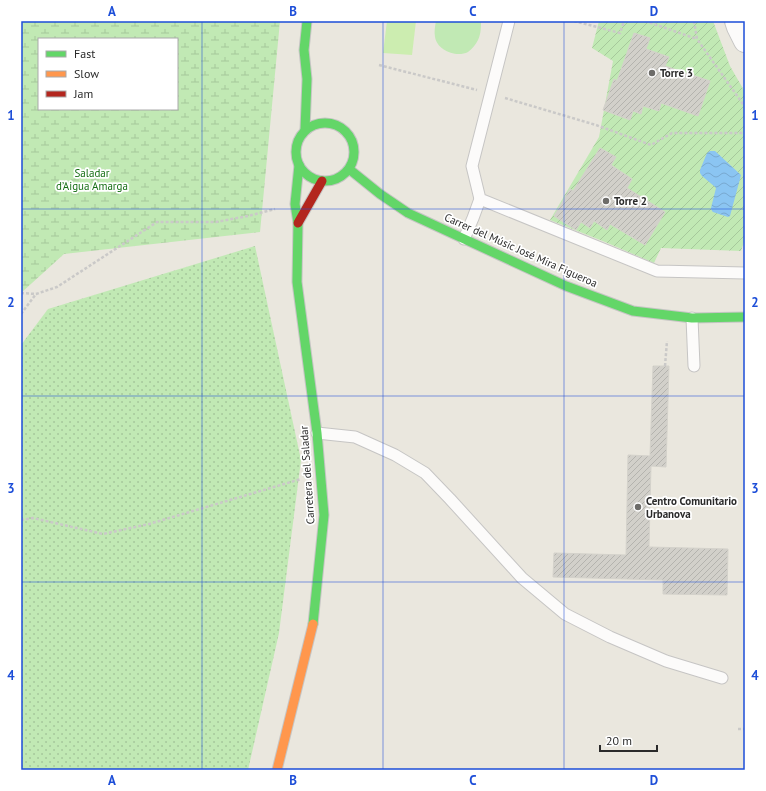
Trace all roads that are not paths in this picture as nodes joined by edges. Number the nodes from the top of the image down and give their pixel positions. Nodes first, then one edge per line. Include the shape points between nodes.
1 (307, 21) edge
2 (509, 21) edge
3 (736, 21) edge
4 (745, 41) edge
5 (307, 79) junction
6 (316, 96) dead end
7 (325, 113) dead end
8 (332, 123) junction
9 (305, 130) junction
10 (298, 165) junction
11 (349, 169) junction
12 (322, 181) junction
13 (480, 199) junction
14 (298, 223) junction
15 (464, 239) junction
16 (745, 273) edge
17 (745, 317) edge
18 (692, 318) junction
19 (694, 366) dead end
20 (317, 433) junction
21 (722, 678) dead end
22 (277, 770) edge

1 - 5 street via 304,50
2 - 13 lane via 472,166
3 - 4 street
5 - 6 street
5 - 9 street
7 - 8 street
8 - 9 street via 313,125
8 - 11 street via 341,127 353,142 353,161
9 - 10 street via 296,146
10 - 12 street via 312,179
10 - 14 street, Carretera del Saladar via 295,204
11 - 12 street via 332,180
11 - 15 street, Carrer del Músic José Mira Figueroa via 408,213
12 - 14 street, Carretera del Saladar
13 - 15 lane
13 - 16 lane via 657,271
14 - 20 street, Carretera del Saladar via 297,282
15 - 18 street, Carrer del Músic José Mira Figueroa via 566,286 633,311
17 - 18 street, Carrer del Músic José Mira Figueroa
18 - 19 lane
20 - 21 lane via 355,437 395,455 425,473 522,578 565,614 666,661
20 - 22 street, Carretera del Saladar via 324,515 313,626

